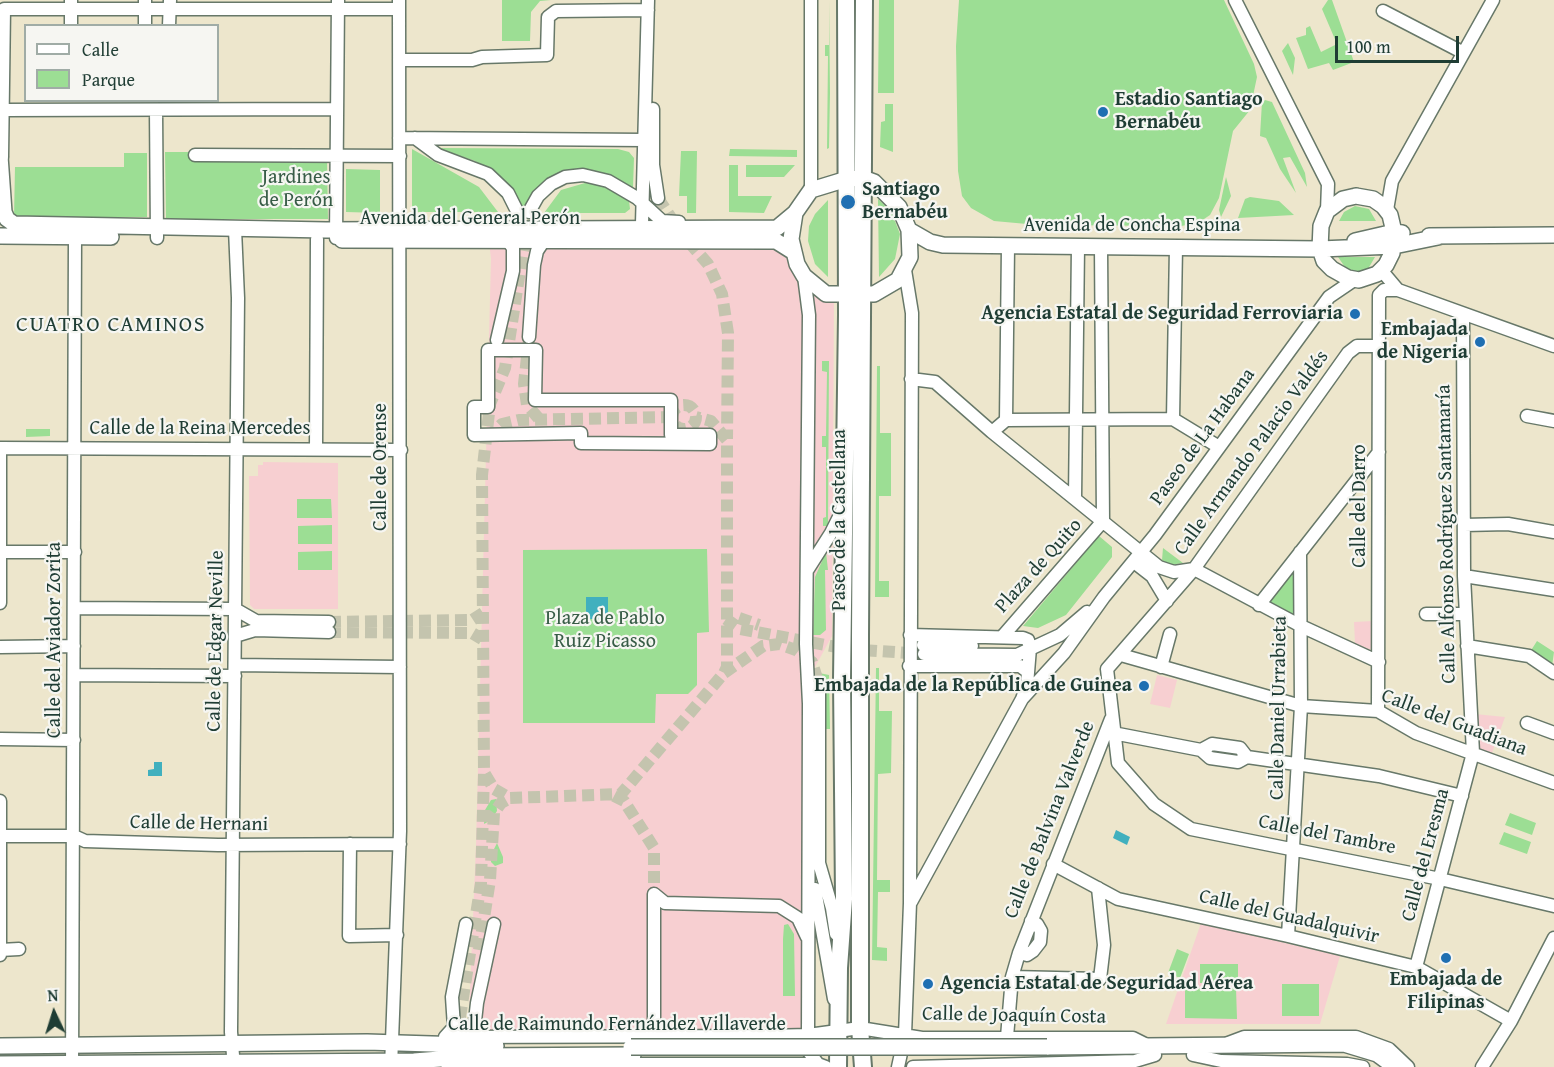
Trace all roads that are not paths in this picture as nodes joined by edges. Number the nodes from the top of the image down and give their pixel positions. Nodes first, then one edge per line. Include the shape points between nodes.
1 (811, 0) edge
2 (846, 0) edge
3 (864, 0) edge
4 (1235, 0) edge
5 (1493, 0) edge
6 (71, 4) edge
7 (145, 4) edge
8 (338, 4) edge
9 (399, 4) edge
10 (170, 5) edge
11 (261, 5) edge
12 (648, 5) edge
13 (1383, 11) dead end
14 (71, 24) edge
15 (145, 24) edge
16 (170, 24) edge
17 (648, 46) junction
18 (1462, 52) junction
19 (399, 60) junction
20 (71, 105) edge
21 (170, 105) edge
22 (149, 107) edge
23 (337, 109) junction
24 (3, 110) junction
25 (399, 138) junction
26 (416, 138) junction
27 (644, 140) junction
28 (195, 155) dead end
29 (1, 156) edge
30 (337, 156) junction
31 (400, 156) junction
32 (855, 178) junction
33 (1392, 181) junction
34 (1328, 184) junction
35 (811, 190) junction
36 (1367, 196) junction
37 (1349, 197) junction
38 (658, 198) tunnel mouth
39 (643, 203) junction
40 (1387, 210) junction
41 (1327, 211) junction
42 (795, 213) junction
43 (2, 219) edge
44 (707, 227) junction
45 (105, 228) junction
46 (642, 229) junction
47 (909, 230) junction
48 (157, 233) junction
49 (235, 234) junction
50 (336, 235) junction
51 (400, 235) junction
52 (1554, 235) edge
53 (0, 236) edge
54 (75, 237) junction
55 (317, 239) junction
56 (545, 239) junction
57 (1394, 239) junction
58 (508, 241) junction
59 (598, 241) junction
60 (943, 245) junction
61 (1008, 246) junction
62 (1078, 246) junction
63 (1101, 247) junction
64 (1176, 247) junction
65 (1320, 249) junction
66 (792, 251) junction
67 (908, 264) junction
68 (1332, 270) junction
69 (1382, 271) junction
70 (804, 276) junction
71 (1359, 280) junction
72 (1398, 290) junction
73 (854, 295) junction
74 (1329, 297) junction
75 (1378, 301) junction
76 (1463, 314) junction
77 (529, 337) tunnel mouth
78 (497, 340) dead end
79 (1379, 346) junction
80 (1554, 346) edge
81 (911, 379) junction
82 (535, 400) joint
83 (1527, 416) dead end
84 (1078, 419) junction
85 (1100, 419) junction
86 (1173, 419) junction
87 (1006, 420) junction
88 (1554, 421) edge
89 (992, 432) junction
90 (1219, 447) junction
91 (0, 448) edge
92 (237, 448) junction
93 (75, 449) junction
94 (316, 449) junction
95 (401, 450) junction
96 (1379, 452) junction
97 (1076, 498) junction
98 (845, 505) junction
99 (1103, 521) junction
100 (1464, 525) junction
101 (1554, 532) edge
102 (0, 552) edge
103 (75, 552) junction
104 (1300, 552) junction
105 (1137, 558) junction
106 (808, 569) junction
107 (1194, 569) junction
108 (1464, 576) junction
109 (1554, 590) edge
110 (1104, 597) junction
111 (1167, 601) junction
112 (0, 603) edge
113 (1259, 605) junction
114 (75, 608) junction
115 (235, 609) junction
116 (1426, 614) dead end
117 (1466, 614) junction
118 (1301, 626) junction
119 (1170, 634) dead end
120 (910, 635) junction
121 (235, 636) junction
122 (1002, 637) junction
123 (0, 646) edge
124 (74, 646) junction
125 (1467, 646) junction
126 (1030, 648) junction
127 (924, 649) tunnel mouth
128 (1121, 655) junction
129 (1380, 662) junction
130 (909, 666) junction
131 (400, 667) junction
132 (1161, 667) junction
133 (235, 671) junction
134 (1028, 672) junction
135 (1554, 673) edge
136 (75, 675) junction
137 (819, 685) tunnel mouth
138 (1022, 699) junction
139 (1301, 705) junction
140 (1378, 711) junction
141 (1112, 718) junction
142 (1527, 723) dead end
143 (1113, 733) junction
144 (1554, 734) edge
145 (0, 739) edge
146 (74, 740) junction
147 (1098, 751) junction
148 (1473, 753) junction
149 (1118, 761) junction
150 (1299, 766) junction
151 (1554, 783) edge
152 (1462, 796) junction
153 (0, 801) edge
154 (0, 836) edge
155 (75, 836) junction
156 (233, 844) junction
157 (350, 844) junction
158 (400, 844) junction
159 (1294, 848) junction
160 (1053, 864) junction
161 (1440, 879) junction
162 (810, 880) junction
163 (1098, 888) junction
164 (910, 903) junction
165 (692, 904) junction
166 (1554, 906) edge
167 (654, 922) junction
168 (466, 924) dead end
169 (494, 924) dead end
170 (397, 935) junction
171 (1288, 936) junction
172 (1554, 938) edge
173 (809, 941) junction
174 (19, 949) dead end
175 (0, 950) edge
176 (0, 955) edge
177 (1416, 967) junction
178 (839, 968) junction
179 (1012, 977) junction
180 (394, 1021) junction
181 (1511, 1021) junction
182 (865, 1032) junction
183 (808, 1035) junction
184 (905, 1035) junction
185 (752, 1036) junction
186 (446, 1037) junction
187 (654, 1037) junction
188 (1007, 1037) junction
189 (477, 1038) junction
190 (934, 1038) junction
191 (415, 1039) junction
192 (393, 1042) junction
193 (840, 1042) edge
194 (231, 1043) junction
195 (74, 1044) junction
196 (1225, 1045) junction
197 (0, 1046) edge
198 (1151, 1050) junction
199 (632, 1051) junction
200 (1192, 1055) junction
201 (414, 1061) junction
202 (0, 1064) edge
203 (233, 1064) edge
204 (391, 1064) edge
205 (1252, 1064) edge
206 (73, 1065) edge
207 (433, 1065) edge
208 (752, 1065) junction
209 (934, 1065) junction
210 (472, 1066) edge
211 (822, 1066) edge
212 (863, 1067) edge
213 (898, 1067) edge
214 (913, 1067) edge
215 (1363, 1067) edge
216 (1381, 1067) edge
217 (1395, 1067) edge
218 (1408, 1067) edge
219 (1482, 1067) edge

1 - 35 street
2 - 32 highway, Paseo de la Castellana
3 - 32 highway, Paseo de la Castellana
4 - 34 street
5 - 18 street
6 - 7 street
6 - 14 street
6 - 24 street via 4,9
7 - 10 street
7 - 15 street
8 - 9 street
8 - 11 street
8 - 23 street
9 - 19 street, Calle de Orense
10 - 11 street
10 - 16 street
12 - 17 street
12 - 19 street via 556,11 548,17 547,55
13 - 18 street
17 - 27 street
17 - 38 street via 653,75 654,175
18 - 33 street
19 - 25 street, Calle de Orense
20 - 22 street
20 - 24 street
21 - 22 street
21 - 23 street
22 - 48 street
23 - 30 street
24 - 29 street
25 - 26 street
25 - 31 street, Calle de Orense
26 - 27 street
26 - 39 street, Avenida del General Perón via 438,155 488,174 523,212 551,184 582,175 608,181
27 - 39 street
28 - 30 street
29 - 43 main road
30 - 31 street
30 - 50 street
31 - 51 street, Calle de Orense
32 - 35 main road
32 - 47 main road via 874,182 898,207
32 - 73 highway, Paseo de la Castellana
33 - 36 street
33 - 40 street
34 - 37 street
34 - 41 street
35 - 42 main road
36 - 37 main road
36 - 40 main road
37 - 41 main road
39 - 44 street, Avenida del General Perón via 662,221
39 - 46 street
40 - 57 main road
41 - 65 main road via 1321,226
42 - 44 main road, Avenida del General Perón via 777,228
42 - 66 main road
43 - 45 main road, Avenida del General Perón via 14,224
44 - 46 main road, Avenida del General Perón
45 - 48 main road, Avenida del General Perón
45 - 54 street via 82,230
46 - 51 main road, Avenida del General Perón
46 - 59 street via 634,236
47 - 60 main road, Avenida de Concha Espina
47 - 67 main road
48 - 49 main road, Avenida del General Perón
48 - 54 main road, Avenida del General Perón
49 - 50 main road, Avenida del General Perón
49 - 55 main road, Avenida del General Perón
49 - 92 street, Calle de Edgar Neville
50 - 51 main road, Avenida del General Perón
50 - 55 main road, Avenida del General Perón
51 - 58 main road, Avenida del General Perón
51 - 95 street, Calle de Orense
52 - 57 main road, Avenida de Concha Espina
53 - 54 main road, Avenida del General Perón
54 - 93 street, Calle del Aviador Zorita
55 - 94 street
56 - 58 main road, Avenida del General Perón
56 - 59 main road, Avenida del General Perón
56 - 77 street via 534,265
57 - 65 main road, Avenida de Concha Espina
57 - 69 main road
58 - 78 street via 513,248 513,271
59 - 66 main road, Avenida del General Perón via 776,241
60 - 61 main road, Avenida de Concha Espina
60 - 67 main road, Avenida de Concha Espina
61 - 62 main road, Avenida de Concha Espina
61 - 87 street
62 - 63 main road, Avenida de Concha Espina
62 - 84 street
63 - 64 main road, Avenida de Concha Espina
63 - 85 street
64 - 65 main road, Avenida de Concha Espina
64 - 86 street
65 - 68 main road
66 - 70 main road
67 - 73 main road via 887,288
67 - 81 street
68 - 71 main road
68 - 74 street
69 - 71 main road
69 - 72 street
70 - 73 main road via 826,294
70 - 106 street, Paseo de la Castellana via 809,315
71 - 74 street
71 - 75 street
72 - 75 street via 1382,291
72 - 76 street
73 - 98 highway, Paseo de la Castellana
73 - 182 highway, Paseo de la Castellana
74 - 90 street, Paseo de La Habana
75 - 79 street, Calle del Darro
76 - 80 street
76 - 100 street, Calle Alfonso Rodríguez Santamaría
79 - 96 street, Calle del Darro
79 - 107 street, Calle Armando Palacio Valdés via 1357,346 1348,353
81 - 89 street via 935,382
81 - 120 street
82 - 82 street via 536,350 488,350 488,407 474,407 474,435 581,433 581,443 710,444 710,435 671,435 671,400
83 - 88 street
84 - 85 street
84 - 87 street
84 - 97 street
85 - 86 street
85 - 99 street
86 - 90 street
87 - 89 street
89 - 97 street
90 - 105 street, Paseo de La Habana
91 - 93 street, Calle de la Reina Mercedes
91 - 102 street
92 - 93 street, Calle de la Reina Mercedes
92 - 94 street, Calle de la Reina Mercedes
92 - 115 street, Calle de Edgar Neville
93 - 103 street, Calle del Aviador Zorita
94 - 95 street, Calle de la Reina Mercedes
95 - 131 street, Calle de Orense
96 - 104 street
96 - 129 street, Calle del Darro
97 - 99 street
98 - 106 street, Paseo de la Castellana
98 - 178 highway, Paseo de la Castellana via 844,898
99 - 105 street
99 - 122 street, Plaza de Quito
100 - 101 street via 1508,524
100 - 108 street, Calle Alfonso Rodríguez Santamaría
102 - 103 street
102 - 112 street
103 - 114 street, Calle del Aviador Zorita
104 - 113 street
104 - 118 street, Calle Daniel Urrabieta
105 - 107 street via 1174,572
105 - 110 street, Paseo de La Habana
105 - 111 street
106 - 162 street, Paseo de la Castellana
107 - 111 street, Calle Armando Palacio Valdés
107 - 113 street
108 - 109 street
108 - 117 street, Calle Alfonso Rodríguez Santamaría
110 - 126 street, Paseo de La Habana via 1068,629
110 - 138 street, Paseo de La Habana via 1069,646
111 - 128 street, Calle de Balvina Valverde
113 - 118 street
114 - 115 street
114 - 124 street, Calle del Aviador Zorita
115 - 121 street, Calle de Edgar Neville
115 - 121 street via 256,621 329,627 255,630
116 - 117 street
117 - 125 street, Calle Alfonso Rodríguez Santamaría
118 - 129 street
118 - 139 street, Calle Daniel Urrabieta
119 - 132 street
120 - 122 street
120 - 130 street
121 - 133 street, Calle de Edgar Neville
122 - 126 street via 1025,638
123 - 124 street
124 - 136 street, Calle del Aviador Zorita
125 - 135 street via 1529,656
125 - 148 street, Calle Alfonso Rodríguez Santamaría
126 - 127 street, Paseo de La Habana via 1013,655
126 - 134 street, Paseo de La Habana
128 - 132 street, Calle del Guadiana
128 - 141 street, Calle de Balvina Valverde via 1107,669
129 - 140 street, Calle del Darro
130 - 134 street via 1020,666
130 - 164 street
131 - 133 street
131 - 158 street, Calle de Orense
132 - 139 street, Calle del Guadiana
133 - 136 street
133 - 156 street, Calle de Edgar Neville
134 - 138 street, Paseo de La Habana
136 - 146 street, Calle del Aviador Zorita
137 - 178 street, Paseo de la Castellana via 819,863 835,920
138 - 164 street, Paseo de La Habana
139 - 140 street, Calle del Guadiana
139 - 150 street, Calle Daniel Urrabieta
140 - 148 street, Calle del Guadiana via 1416,733
141 - 143 street, Calle del Tambre
141 - 147 street, Calle de Balvina Valverde
142 - 144 street
143 - 149 street, Calle del Tambre
143 - 150 street via 1201,750 1210,758 1238,762 1247,757
145 - 146 street
146 - 155 street, Calle del Aviador Zorita
147 - 149 street, Calle del Tambre
147 - 160 street, Calle de Balvina Valverde
148 - 151 street, Calle del Guadiana
148 - 152 street, Calle del Eresma
149 - 159 street, Calle del Tambre via 1154,804 1191,829
150 - 152 street via 1378,776
150 - 159 street, Calle Daniel Urrabieta
152 - 161 street, Calle del Eresma
153 - 154 street
154 - 155 street, Calle de Hernani
154 - 175 street
155 - 156 street, Calle de Hernani via 85,841
155 - 195 street, Calle del Aviador Zorita
156 - 157 street, Calle de Hernani
156 - 194 street, Calle de Edgar Neville
157 - 158 street, Calle de Hernani
157 - 170 street via 349,936
158 - 170 street, Calle de Orense
159 - 161 street, Calle del Tambre
159 - 171 street, Calle Daniel Urrabieta
160 - 163 street, Calle del Guadalquivir
160 - 179 street, Calle de Balvina Valverde
161 - 166 street, Calle del Tambre
161 - 177 street, Calle del Eresma
162 - 173 street, Paseo de la Castellana
162 - 193 street, Paseo de la Castellana via 815,889
163 - 171 street, Calle del Guadalquivir via 1118,899
163 - 179 street via 1104,945 1100,979
164 - 184 street
165 - 167 street via 663,908
165 - 167 street via 665,903 654,894
165 - 173 street via 779,906 798,918
167 - 187 street
168 - 186 street via 452,997 454,1027
169 - 189 street via 477,1003
170 - 180 street, Calle de Orense
171 - 177 street, Calle del Guadalquivir
172 - 181 street
173 - 183 street, Paseo de la Castellana
174 - 175 street
175 - 176 street
177 - 181 street, Calle del Guadalquivir
178 - 193 highway, Paseo de la Castellana
179 - 188 street, Calle de Balvina Valverde
180 - 191 street
180 - 192 street, Calle de Orense
181 - 219 street
182 - 184 street, Calle de Joaquín Costa
182 - 193 street, Calle de Joaquín Costa
182 - 212 highway, Paseo de la Castellana
183 - 185 street, Calle de Raimundo Fernández Villaverde
183 - 193 street, Calle de Joaquín Costa
183 - 211 street, Paseo de la Castellana via 809,1052
184 - 190 street, Calle de Joaquín Costa
184 - 213 street
185 - 187 street, Calle de Raimundo Fernández Villaverde
185 - 208 street
186 - 189 street, Calle de Raimundo Fernández Villaverde
186 - 191 street, Calle de Raimundo Fernández Villaverde
187 - 189 street, Calle de Raimundo Fernández Villaverde
188 - 190 street, Calle de Joaquín Costa
188 - 198 street, Calle de Joaquín Costa via 1133,1038
190 - 209 street
191 - 192 street, Calle de Raimundo Fernández Villaverde
192 - 194 main road, Calle de Raimundo Fernández Villaverde
192 - 199 main road, Calle de Raimundo Fernández Villaverde via 416,1046
192 - 204 street, Calle de Orense
193 - 198 main road, Calle de Joaquín Costa, bridge via 1047,1052
193 - 199 main road, Calle de Raimundo Fernández Villaverde, bridge
194 - 195 main road, Calle de Raimundo Fernández Villaverde
194 - 203 street
195 - 197 main road, Calle de Raimundo Fernández Villaverde
195 - 206 street
196 - 198 main road, Calle de Joaquín Costa
196 - 217 main road, Calle de Joaquín Costa via 1355,1045 1377,1053
196 - 218 street via 1244,1037 1356,1037 1389,1049
198 - 200 main road, Calle de Joaquín Costa
198 - 209 street, Calle de Joaquín Costa via 1135,1061
199 - 201 main road, Calle de Raimundo Fernández Villaverde
200 - 205 street
200 - 216 main road, Calle de Joaquín Costa via 1345,1053
201 - 204 main road, Calle de Raimundo Fernández Villaverde
201 - 207 street, Calle de Raimundo Fernández Villaverde
202 - 206 main road, Calle de Raimundo Fernández Villaverde
203 - 204 main road, Calle de Raimundo Fernández Villaverde
203 - 206 main road, Calle de Raimundo Fernández Villaverde
205 - 215 street
207 - 210 street, Calle de Raimundo Fernández Villaverde
208 - 210 street, Calle de Raimundo Fernández Villaverde
208 - 211 street, Calle de Raimundo Fernández Villaverde
209 - 214 street, Calle de Joaquín Costa

